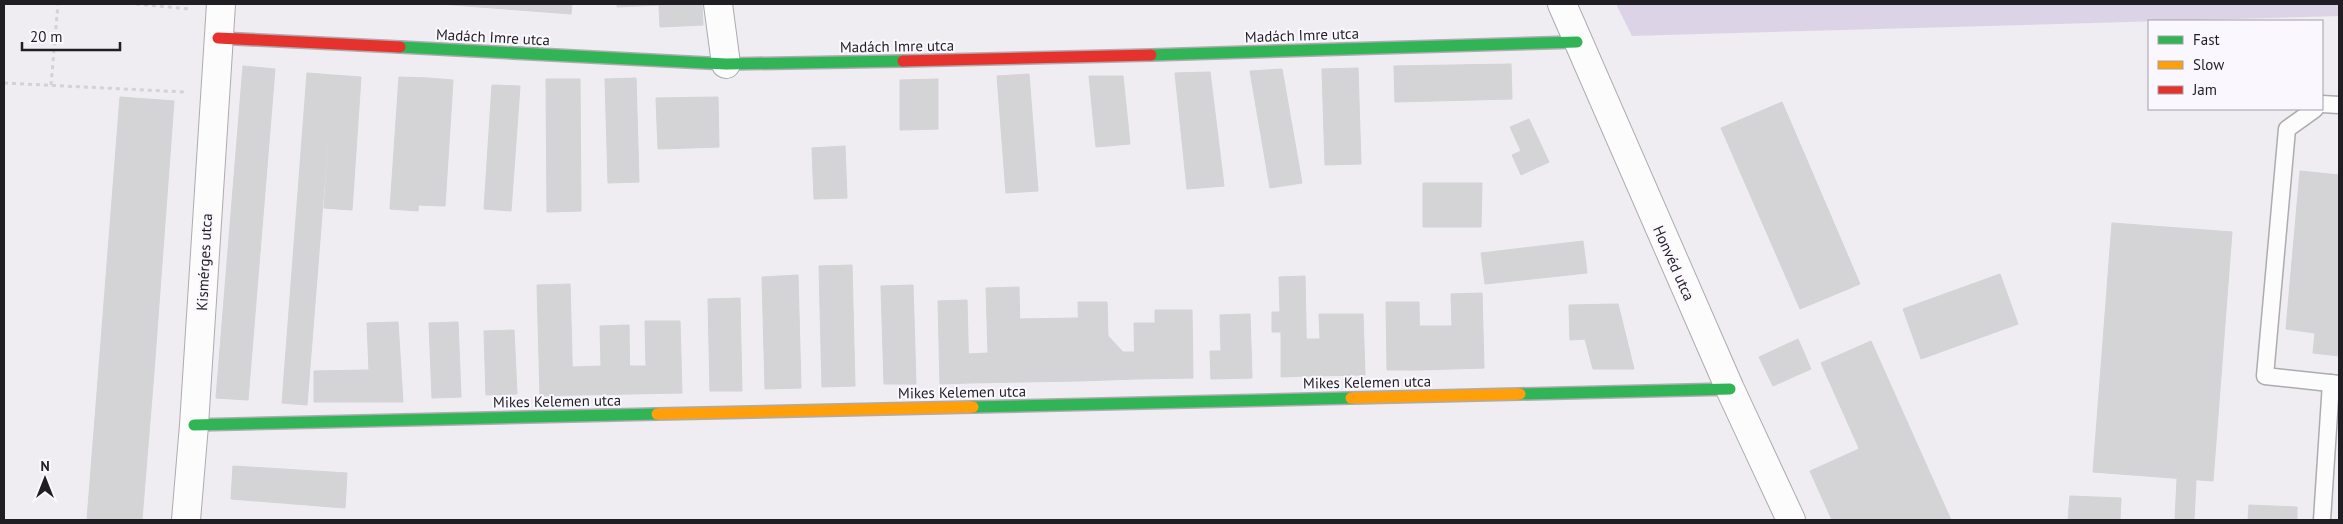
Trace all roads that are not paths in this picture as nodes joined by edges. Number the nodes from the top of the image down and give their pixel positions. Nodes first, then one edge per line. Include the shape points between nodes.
1 (718, 4) edge
2 (1562, 4) edge
3 (220, 8) edge
4 (218, 38) junction
5 (1577, 42) junction
6 (726, 64) junction
7 (2323, 104) edge
8 (2339, 105) edge
9 (2314, 110) edge
10 (2335, 384) edge
11 (1730, 389) junction
12 (194, 425) junction
13 (186, 520) edge
14 (1791, 520) edge
15 (2322, 520) edge

1 - 6 street
2 - 5 street, Honvéd utca
3 - 4 street, Kismérges utca
4 - 6 street, Madách Imre utca
4 - 12 street, Kismérges utca
5 - 6 street, Madách Imre utca via 1094,57
5 - 11 street, Honvéd utca
7 - 8 lane
9 - 10 lane via 2287,129 2265,376
10 - 15 lane
11 - 12 street, Mikes Kelemen utca
11 - 14 street, Honvéd utca
12 - 13 street, Kismérges utca

